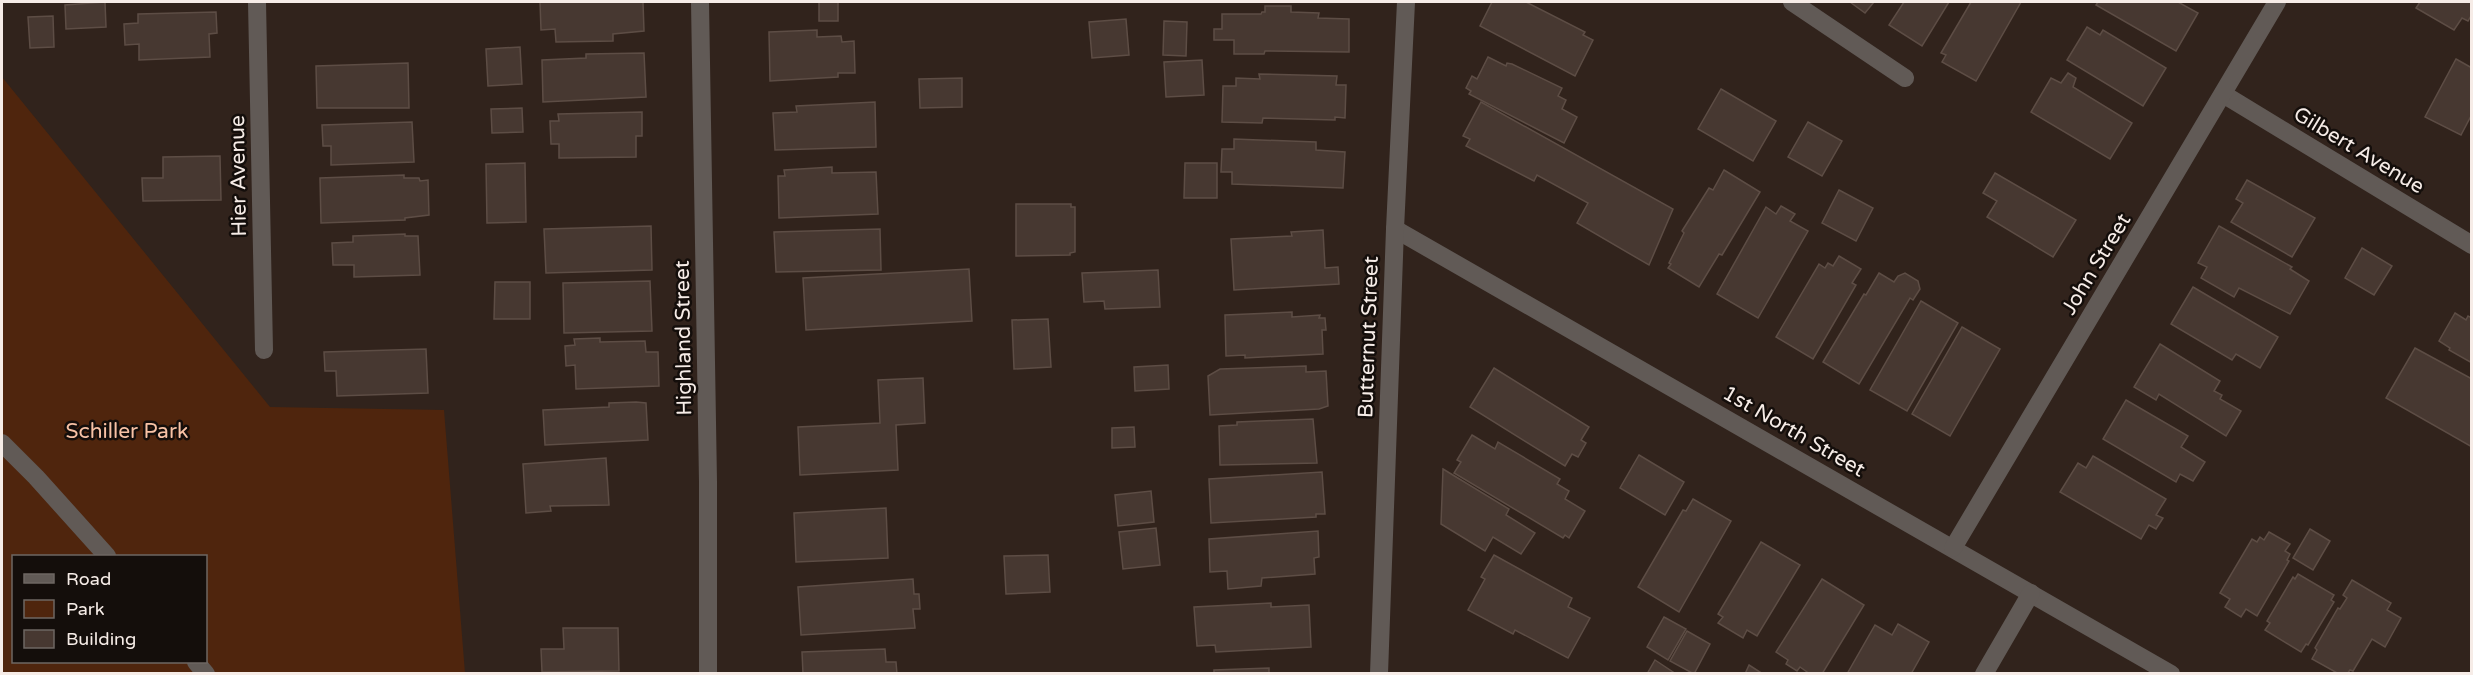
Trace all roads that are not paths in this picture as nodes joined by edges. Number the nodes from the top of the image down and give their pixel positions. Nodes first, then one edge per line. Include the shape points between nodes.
1 (257, 2) edge
2 (700, 2) edge
3 (1406, 2) edge
4 (1792, 2) edge
5 (2277, 2) edge
6 (1905, 78) dead end
7 (2223, 94) junction
8 (1395, 229) junction
9 (2472, 245) edge
10 (264, 350) dead end
11 (2, 443) edge
12 (1953, 548) junction
13 (106, 555) edge
14 (2031, 593) junction
15 (708, 674) edge
16 (1379, 674) edge
17 (1984, 674) edge
18 (2171, 674) edge

1 - 10 street, Hier Avenue
2 - 15 street, Highland Street
3 - 8 street, Butternut Street
4 - 6 street
5 - 7 street, John Street
7 - 9 street, Gilbert Avenue
7 - 12 street, John Street
8 - 12 street, 1st North Street
8 - 16 street, Butternut Street
11 - 13 street
12 - 14 street, 1st North Street
14 - 17 street
14 - 18 street, 1st North Street

